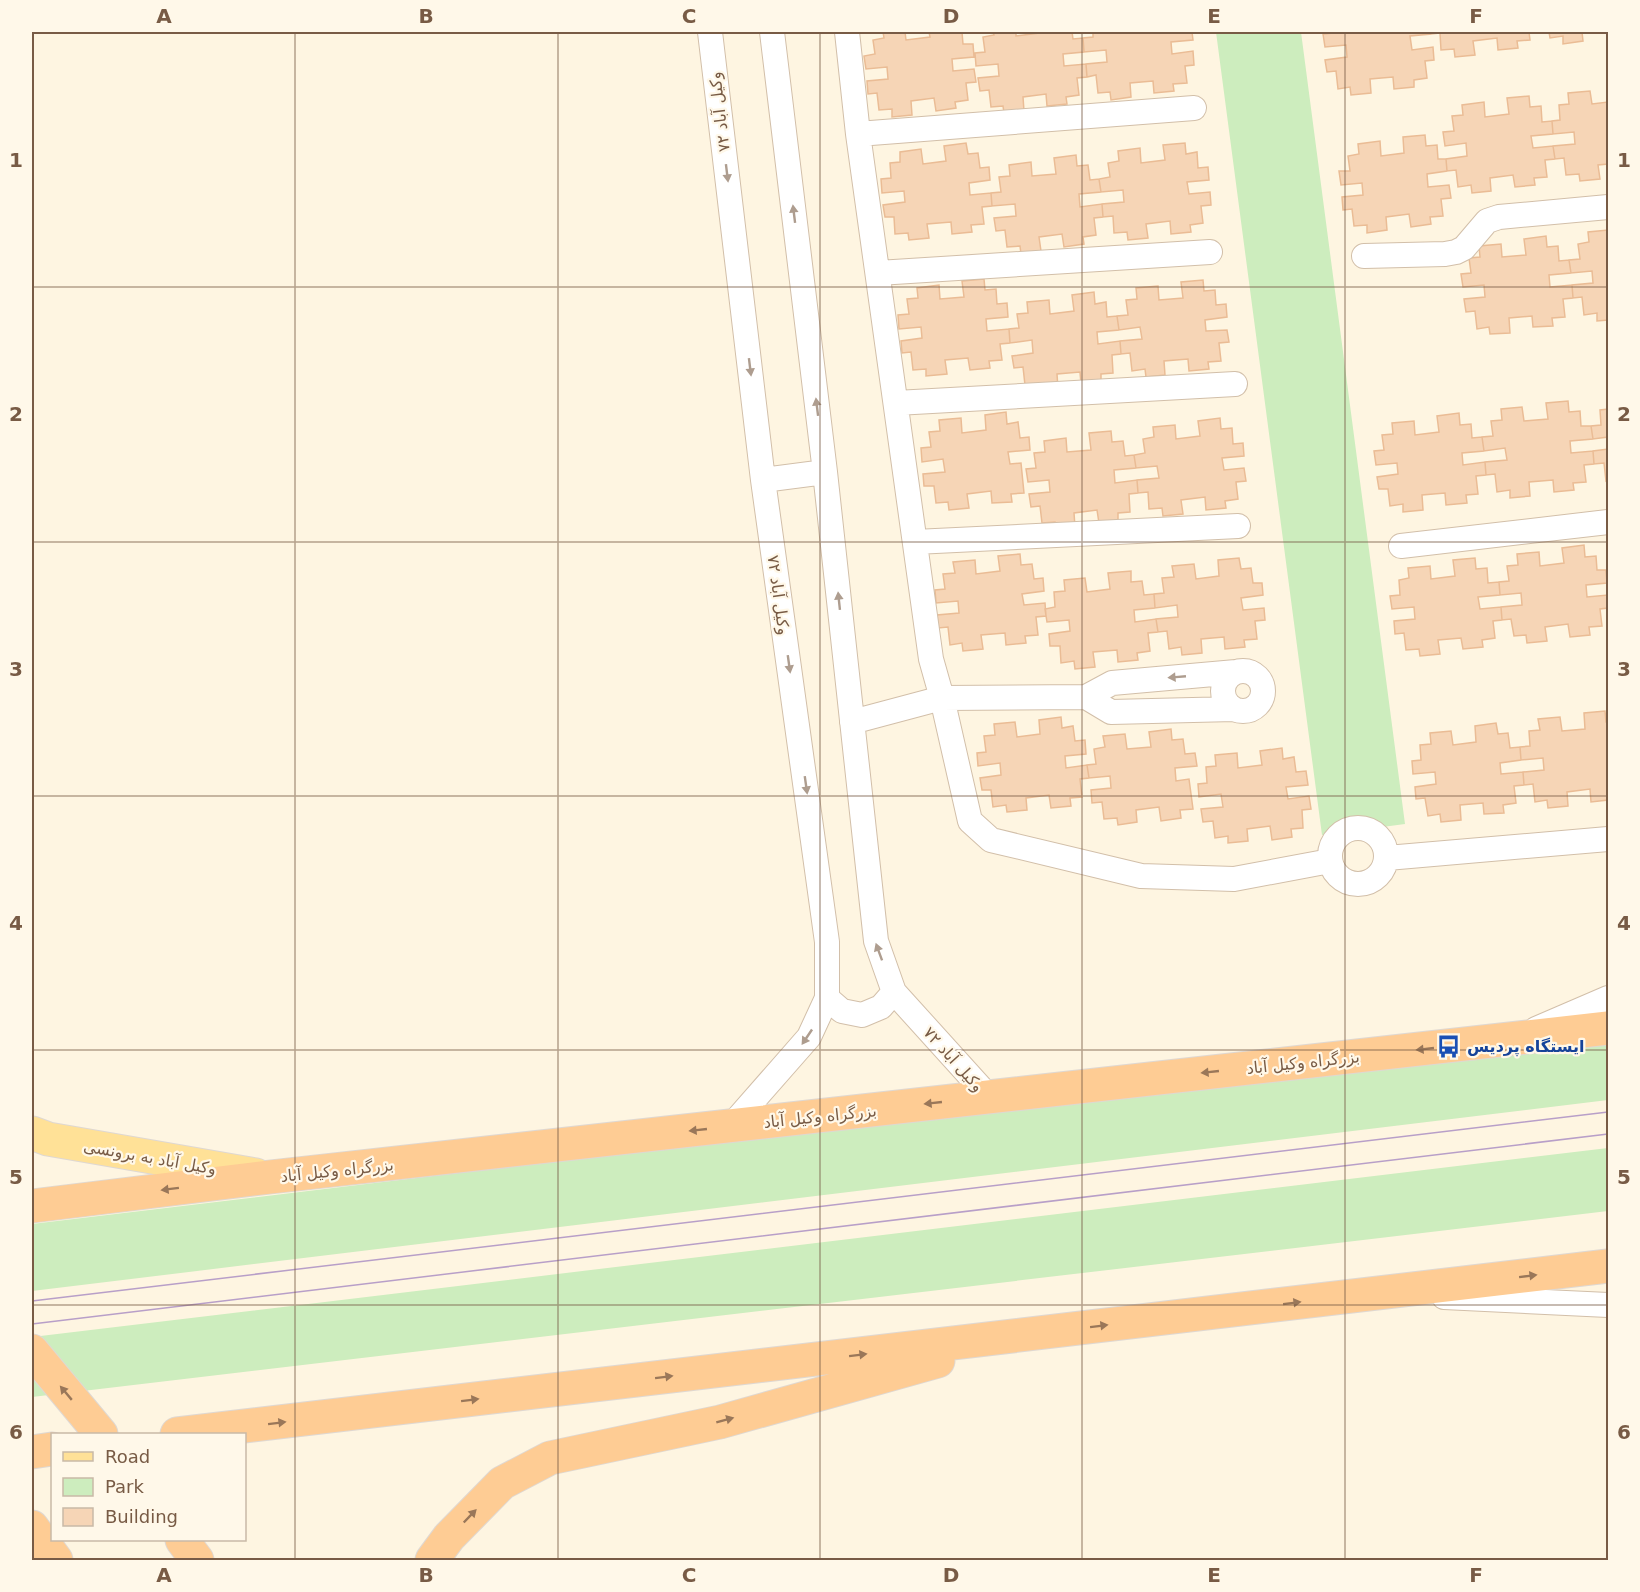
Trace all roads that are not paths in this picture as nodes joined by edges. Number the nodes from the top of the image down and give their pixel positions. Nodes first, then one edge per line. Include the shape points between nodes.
1 (710, 32) edge
2 (772, 32) edge
3 (847, 32) edge
4 (1194, 108) dead end
5 (858, 134) junction
6 (1608, 207) edge
7 (1210, 252) dead end
8 (1364, 256) dead end
9 (878, 273) junction
10 (1235, 384) dead end
11 (896, 403) junction
12 (825, 472) junction
13 (763, 480) junction
14 (1608, 522) edge
15 (1238, 526) dead end
16 (915, 542) junction
17 (1401, 546) dead end
18 (1086, 696) junction
19 (942, 698) junction
20 (852, 722) junction
21 (1608, 839) edge
22 (1388, 858) junction
23 (1330, 861) junction
24 (894, 992) junction
25 (826, 998) junction
26 (1608, 998) edge
27 (1608, 1028) edge
28 (1515, 1038) junction
29 (988, 1097) junction
30 (731, 1126) junction
31 (32, 1133) edge
32 (270, 1177) junction
33 (32, 1206) edge
34 (1608, 1266) edge
35 (1378, 1293) junction
36 (1608, 1305) edge
37 (1041, 1333) junction
38 (32, 1351) edge
39 (100, 1433) edge
40 (186, 1433) edge
41 (51, 1449) edge
42 (32, 1452) edge
43 (32, 1527) edge
44 (183, 1541) edge
45 (56, 1560) edge
46 (197, 1560) edge
47 (432, 1560) edge

1 -> 13 street, ۷۲ وکیل آباد
12 -> 2 street, ۷۲ وکیل آباد
3 - 5 street
4 - 5 street
5 - 9 street
6 - 8 street via 1499,217 1487,221 1456,252
7 - 9 street
9 - 11 street
10 - 11 street
11 - 16 street
12 - 13 street
20 -> 12 street, ۷۲ وکیل آباد
13 -> 25 street, ۷۲ وکیل آباد via 827,942
14 - 17 street
15 - 16 street
16 - 19 street via 931,659
18 -> 18 street via 1111,712 1245,711 1256,707 1263,697 1263,686 1247,670 1112,682
18 - 19 street
19 - 20 street
19 - 23 street via 970,821 991,840 1141,876 1234,879
24 -> 20 street, ۷۲ وکیل آباد via 876,941
21 - 22 street
22 - 23 street via 1377,878 1356,885 1334,873
22 - 23 street via 1378,836 1358,827 1346,830 1334,840
24 - 25 street via 881,1007 862,1015 842,1011
24 - 29 street, ۷۲ وکیل آباد
25 -> 30 street, ۷۲ وکیل آباد via 809,1036
26 - 28 street
27 - 28 highway, بزرگراه وکیل آباد
28 -> 29 highway, بزرگراه وکیل آباد
29 -> 30 highway, بزرگراه وکیل آباد
30 -> 32 highway, بزرگراه وکیل آباد
31 - 32 main road, وکیل آباد به برونسی
32 -> 33 highway, بزرگراه وکیل آباد
35 -> 34 highway
35 - 36 street
37 -> 35 highway
40 -> 37 highway
47 -> 37 highway via 502,1483 550,1458 720,1422
39 -> 38 highway
41 - 42 highway
43 - 45 highway
44 - 46 highway

